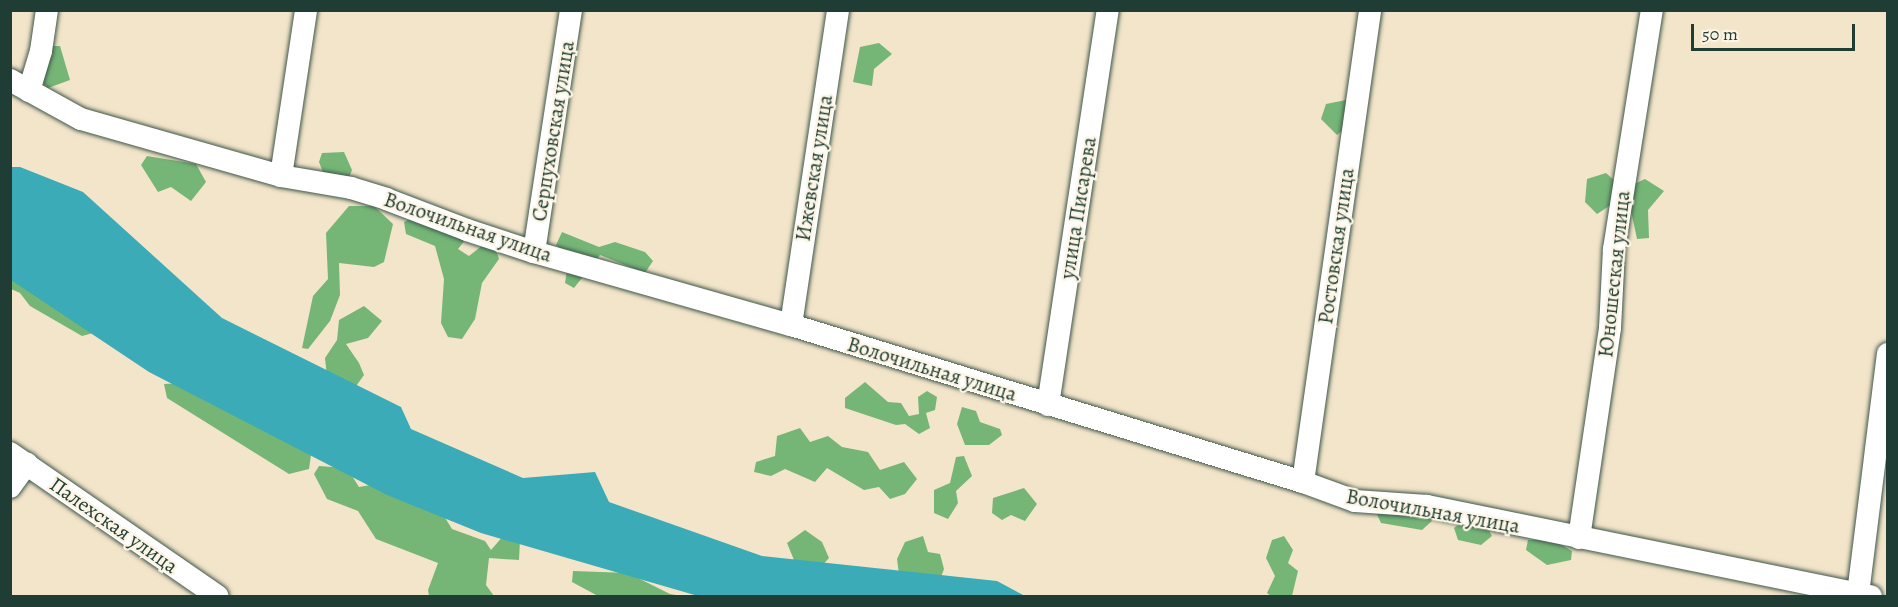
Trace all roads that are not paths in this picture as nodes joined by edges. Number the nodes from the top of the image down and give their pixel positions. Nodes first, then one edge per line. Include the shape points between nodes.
1 (47, 10) edge
2 (306, 10) edge
3 (571, 10) edge
4 (838, 10) edge
5 (1108, 10) edge
6 (1370, 10) edge
7 (1652, 10) edge
8 (20, 86) edge
9 (281, 176) junction
10 (534, 252) junction
11 (791, 326) junction
12 (1887, 354) edge
13 (1048, 405) junction
14 (19, 459) edge
15 (1303, 482) junction
16 (10, 487) edge
17 (1579, 538) junction
18 (1865, 595) edge
19 (217, 597) edge

1 - 8 street via 41,51
2 - 9 street
3 - 10 street, Серпуховская улица
4 - 11 street, Ижевская улица
5 - 13 street, улица Писарева
6 - 15 street, Ростовская улица
7 - 17 street, Юношеская улица via 1614,249 1610,328
8 - 9 street, Волочильная улица via 81,119
9 - 10 street, Волочильная улица via 386,198
10 - 11 street, Волочильная улица
11 - 13 street, Волочильная улица
12 - 18 street
13 - 15 street, Волочильная улица
14 - 16 street
14 - 19 street, Палехская улица
15 - 17 street, Волочильная улица via 1355,501 1427,506
17 - 18 street, Волочильная улица

